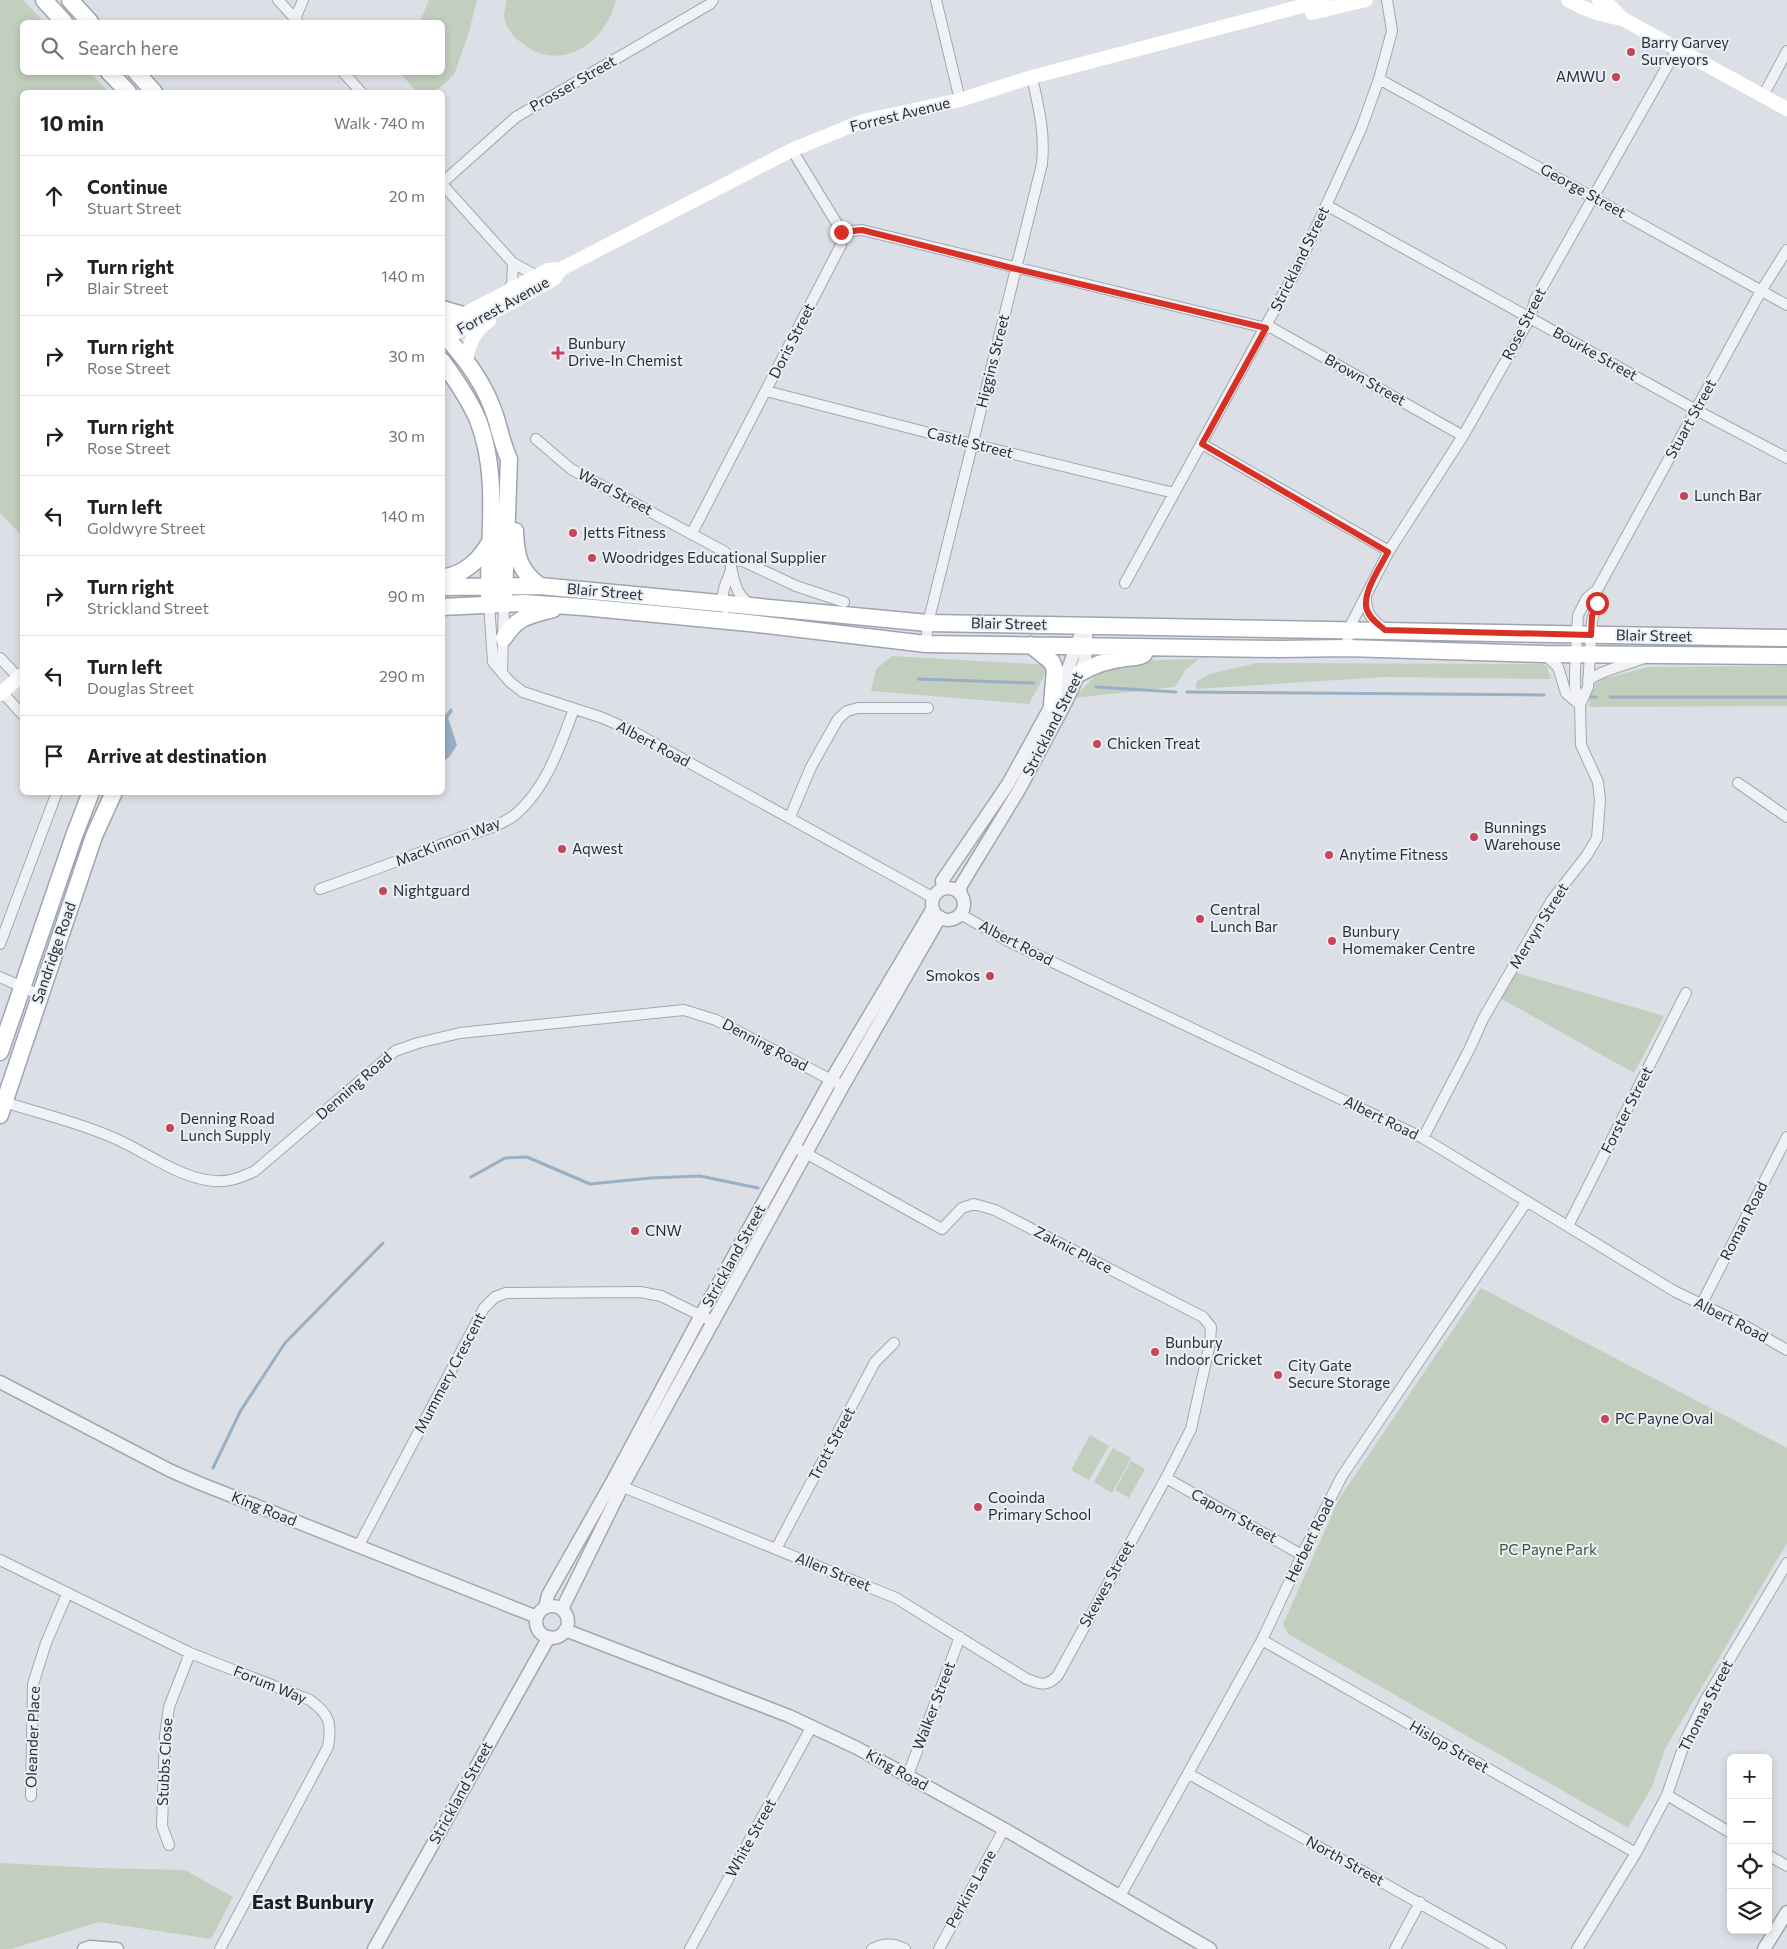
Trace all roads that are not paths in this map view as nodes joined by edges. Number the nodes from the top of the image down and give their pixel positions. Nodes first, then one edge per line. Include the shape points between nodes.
1 (44, 0) edge
2 (70, 0) edge
3 (278, 0) edge
4 (303, 0) edge
5 (713, 0) edge
6 (936, 0) edge
7 (1325, 0) edge
8 (1366, 0) edge
9 (1387, 0) edge
10 (1568, 0) edge
11 (1599, 0) edge
12 (1623, 19) junction
13 (62, 20) edge
14 (88, 20) edge
15 (296, 20) edge
16 (297, 20) edge
17 (1203, 33) junction
18 (1677, 49) junction
19 (1787, 51) edge
20 (112, 75) edge
21 (139, 75) edge
22 (346, 75) edge
23 (1032, 77) junction
24 (1379, 79) junction
25 (126, 90) edge
26 (152, 90) edge
27 (359, 90) edge
28 (1763, 96) junction
29 (960, 100) junction
30 (1787, 109) edge
31 (792, 150) junction
32 (445, 181) edge
33 (445, 187) edge
34 (1592, 196) junction
35 (1326, 205) junction
36 (841, 232) junction
37 (1787, 250) edge
38 (513, 263) junction
39 (561, 268) junction
40 (1016, 269) junction
41 (537, 276) junction
42 (508, 291) junction
43 (1761, 291) junction
44 (1787, 305) edge
45 (499, 309) junction
46 (445, 310) edge
47 (463, 315) junction
48 (1530, 318) junction
49 (1266, 328) junction
50 (445, 333) edge
51 (445, 334) edge
52 (445, 335) edge
53 (466, 361) junction
54 (445, 365) edge
55 (445, 383) edge
56 (766, 391) junction
57 (470, 403) junction
58 (1696, 410) junction
59 (1463, 436) junction
60 (536, 439) dead end
61 (972, 444) junction
62 (1202, 444) junction
63 (1787, 458) edge
64 (509, 459) junction
65 (1174, 493) junction
66 (692, 533) junction
67 (490, 542) junction
68 (1388, 552) junction
69 (729, 560) junction
70 (445, 578) edge
71 (1125, 583) dead end
72 (497, 586) junction
73 (540, 586) junction
74 (445, 587) edge
75 (1597, 590) junction
76 (1366, 595) junction
77 (844, 602) dead end
78 (496, 603) junction
79 (723, 603) junction
80 (565, 606) junction
81 (753, 606) junction
82 (445, 607) edge
83 (749, 623) junction
84 (928, 623) junction
85 (1085, 626) junction
86 (1348, 630) junction
87 (1385, 630) junction
88 (1584, 635) junction
89 (504, 638) junction
90 (1787, 638) edge
91 (926, 644) junction
92 (1031, 645) junction
93 (1081, 646) junction
94 (1154, 647) junction
95 (1347, 648) junction
96 (1544, 654) junction
97 (1582, 654) junction
98 (1651, 655) junction
99 (1787, 656) edge
100 (0, 658) edge
101 (502, 673) junction
102 (1080, 673) junction
103 (20, 675) edge
104 (20, 677) edge
105 (1588, 680) junction
106 (1, 693) edge
107 (1052, 704) junction
108 (1580, 705) junction
109 (928, 708) dead end
110 (574, 709) junction
111 (20, 712) edge
112 (1738, 783) dead end
113 (56, 795) edge
114 (90, 795) edge
115 (110, 795) edge
116 (790, 817) junction
117 (1787, 817) edge
118 (320, 889) dead end
119 (961, 895) junction
120 (937, 903) junction
121 (960, 914) junction
122 (0, 944) edge
123 (0, 977) edge
124 (21, 988) junction
125 (1686, 993) dead end
126 (40, 996) junction
127 (0, 1052) edge
128 (831, 1080) junction
129 (843, 1086) junction
130 (2, 1106) edge
131 (1787, 1137) edge
132 (1423, 1138) junction
133 (794, 1148) junction
134 (806, 1154) junction
135 (1527, 1201) junction
136 (1568, 1226) junction
137 (1702, 1305) junction
138 (701, 1315) junction
139 (714, 1322) junction
140 (894, 1343) dead end
141 (1787, 1350) edge
142 (0, 1382) edge
143 (1166, 1478) junction
144 (617, 1485) junction
145 (358, 1547) junction
146 (776, 1549) junction
147 (1302, 1554) junction
148 (0, 1560) edge
149 (1787, 1563) edge
150 (67, 1594) junction
151 (562, 1610) junction
152 (541, 1612) junction
153 (565, 1630) junction
154 (549, 1637) junction
155 (960, 1638) junction
156 (1262, 1640) junction
157 (190, 1653) junction
158 (1043, 1685) joint
159 (812, 1726) junction
160 (1189, 1774) junction
161 (908, 1776) junction
162 (1667, 1795) junction
163 (31, 1796) dead end
164 (1004, 1829) junction
165 (1727, 1831) edge
166 (169, 1845) dead end
167 (1636, 1853) junction
168 (1772, 1857) edge
169 (1787, 1866) edge
170 (1120, 1896) junction
171 (1420, 1902) junction
172 (1787, 1912) edge
173 (91, 1948) edge
174 (118, 1949) edge
175 (220, 1949) edge
176 (374, 1949) edge
177 (690, 1949) edge
178 (872, 1949) edge
179 (905, 1949) edge
180 (939, 1949) edge
181 (1210, 1949) edge
182 (1395, 1949) edge
183 (1501, 1949) edge
184 (1577, 1949) edge
185 (1764, 1949) edge

1 - 13 main road
2 - 14 main road
3 - 15 street
4 - 16 street
5 - 32 street, Prosser Street via 516,117
6 - 29 street
7 - 17 main road, Forrest Avenue
8 - 17 main road, Forrest Avenue via 1249,27
9 - 24 street, Strickland Street via 1392,31
10 - 12 main road via 1606,16
11 - 12 main road
12 - 18 main road
17 - 23 main road, Forrest Avenue
18 - 28 main road
18 - 34 street, Rose Street
19 - 28 street
20 - 25 main road
21 - 26 main road
22 - 27 street
23 - 29 main road, Forrest Avenue
23 - 40 street, Higgins Street via 1043,124 1044,144
24 - 34 street, George Street
24 - 35 street, Strickland Street
28 - 30 main road
29 - 31 main road, Forrest Avenue via 863,121
31 - 36 street
31 - 39 main road, Forrest Avenue
33 - 38 street
34 - 43 street, George Street
34 - 48 street, Rose Street via 1535,300
35 - 48 street, Bourke Street
35 - 49 street, Strickland Street
36 - 40 street, Brown Street via 862,230
36 - 56 street, Doris Street via 842,245
37 - 43 street, Stuart Street
38 - 41 street
38 - 42 street via 512,283
39 - 41 main road, Forrest Avenue
39 - 45 main road, Forrest Avenue via 554,279
40 - 49 street, Brown Street
40 - 61 street, Higgins Street
41 - 42 main road, Forrest Avenue
42 - 47 main road, Forrest Avenue
43 - 44 street, George Street
43 - 58 street, Stuart Street
45 - 51 main road, Forrest Avenue
45 - 53 main road via 476,332
46 - 47 main road
47 - 50 main road, Forrest Avenue
48 - 58 street, Bourke Street
48 - 59 street, Rose Street
49 - 59 street, Brown Street via 1272,328
49 - 62 street, Strickland Street
52 - 53 main road
53 - 64 main road via 491,404
54 - 57 main road
55 - 57 main road via 457,397
56 - 61 street, Castle Street
56 - 66 street, Doris Street
57 - 67 main road via 483,436 489,466
58 - 63 street, Bourke Street
58 - 75 street, Stuart Street
59 - 68 street, Rose Street
60 - 66 street, Ward Street via 571,469
61 - 65 street, Castle Street
61 - 84 street, Higgins Street
62 - 65 street, Strickland Street
62 - 68 street
64 - 72 main road
64 - 73 main road via 515,549 528,577
65 - 71 street, Strickland Street
66 - 69 street, Ward Street
67 - 70 main road via 474,564
67 - 72 main road
68 - 76 street, Rose Street
69 - 77 street, Ward Street via 743,561 796,586
69 - 79 street
69 - 81 street via 734,583 745,601
72 - 73 main road, Blair Street
72 - 74 main road
72 - 78 main road, Albert Road
73 - 79 main road, Blair Street
75 - 88 street, Stuart Street via 1597,603
75 - 88 street, Stuart Street via 1587,598 1578,615
76 - 86 street, Rose Street
76 - 87 street via 1366,608 1372,619
78 - 80 main road, Blair Street
78 - 82 main road
78 - 89 street, Albert Road
78 - 101 street, Albert Road via 493,662
79 - 81 main road, Blair Street
79 - 83 street via 727,610
80 - 83 main road, Blair Street
80 - 89 main road via 524,617
81 - 84 main road, Blair Street
83 - 91 main road, Blair Street
84 - 85 main road, Blair Street
84 - 91 street, Higgins Street
85 - 86 main road, Blair Street
85 - 93 street, Strickland Street
86 - 87 main road, Blair Street
86 - 95 street, Rose Street
87 - 88 main road, Blair Street
88 - 90 main road, Blair Street
88 - 97 street, Mervyn Street
88 - 97 street, Mervyn Street
89 - 101 street, Albert Road
91 - 92 main road, Blair Street
92 - 93 main road, Blair Street
92 - 107 main road via 1052,662 1055,670
93 - 94 main road, Blair Street
93 - 102 street, Strickland Street
93 - 107 street, Strickland Street
94 - 95 main road, Blair Street
94 - 102 main road via 1139,657 1090,667
95 - 96 main road, Blair Street
96 - 97 main road, Blair Street
96 - 108 street via 1558,667 1566,693
97 - 98 main road, Blair Street
97 - 105 street, Mervyn Street
97 - 108 street, Mervyn Street via 1575,687
98 - 99 main road, Blair Street
98 - 105 street via 1601,672
100 - 103 street
101 - 110 street, Albert Road via 523,692
102 - 119 street, Strickland Street via 1019,790 960,887
104 - 106 main road
105 - 108 street, Mervyn Street
106 - 111 street
107 - 120 street, Strickland Street via 1008,784 942,881
108 - 132 street, Mervyn Street via 1582,745 1598,782 1597,838 1552,900 1483,1019
109 - 116 street via 858,708 844,713 811,767
110 - 116 street, Albert Road via 632,731
110 - 118 street, MacKinnon Way via 556,758 541,785 514,815 478,832
112 - 117 street
113 - 122 street
114 - 124 main road, Sandridge Road
115 - 126 main road, Sandridge Road
116 - 120 street, Albert Road
119 - 120 street via 955,890
119 - 121 street, Strickland Street via 964,906
120 - 121 street via 950,919
120 - 128 street, Strickland Street
120 - 129 street, Strickland Street
121 - 132 street, Albert Road via 1008,941
123 - 124 street
124 - 126 street
124 - 127 main road, Sandridge Road
125 - 136 street, Forster Street
126 - 130 main road, Sandridge Road
128 - 129 street, Denning Road
128 - 130 street, Denning Road via 716,1020 684,1010 460,1033 395,1051 255,1172 224,1181 192,1177 105,1134
128 - 133 street, Strickland Street
129 - 134 street, Strickland Street
131 - 137 street, Roman Road
132 - 135 street, Albert Road
133 - 134 street, Zaknic Place
133 - 138 street, Strickland Street
134 - 139 street, Strickland Street
134 - 143 street, Zaknic Place via 942,1229 962,1208 974,1204 995,1210 1203,1317 1211,1327 1210,1343 1196,1411 1191,1429
135 - 136 street, Albert Road
135 - 147 street, Herbert Road via 1342,1476
136 - 137 street, Albert Road
137 - 141 street, Albert Road
138 - 139 street, Mummery Crescent
138 - 144 street, Strickland Street
138 - 145 street, Mummery Crescent via 661,1296 640,1292 506,1293 495,1297 484,1308
139 - 144 street, Strickland Street
140 - 146 street, Trott Street via 875,1362
142 - 145 street, King Road via 171,1471
143 - 147 street, Caporn Street
143 - 158 street, Skewes Street via 1058,1674
144 - 146 street, Allen Street
144 - 151 street, Strickland Street
144 - 152 street, Strickland Street via 548,1595
145 - 152 street, King Road
146 - 155 street, Allen Street via 896,1598
147 - 156 street, Herbert Road
148 - 150 street, Forum Way
149 - 162 street, Thomas Street via 1706,1698 1686,1739
150 - 157 street, Forum Way
150 - 163 street, Oleander Place via 33,1684
151 - 152 street via 556,1606
151 - 153 street via 568,1622
152 - 154 street via 539,1630
153 - 154 street via 558,1636
153 - 159 street, King Road
154 - 176 street, Strickland Street
155 - 158 street, Allen Street via 1025,1678
155 - 161 street, Walker Street
156 - 160 street, Herbert Road
156 - 167 street, Hislop Street
157 - 166 street, Stubbs Close via 169,1708 165,1736 162,1826
157 - 175 street, Forum Way via 310,1700 324,1710 331,1729 328,1747
159 - 161 street, King Road
159 - 177 street, White Street
160 - 170 street, Herbert Road
160 - 171 street, North Street
161 - 164 street, King Road
162 - 165 street
162 - 167 street, Thomas Street
164 - 170 street, King Road
164 - 180 street, Perkins Lane
167 - 184 street
168 - 169 street
170 - 181 street, King Road
171 - 182 street
171 - 183 street, North Street
172 - 185 street
173 - 174 street
178 - 179 street via 892,1944

